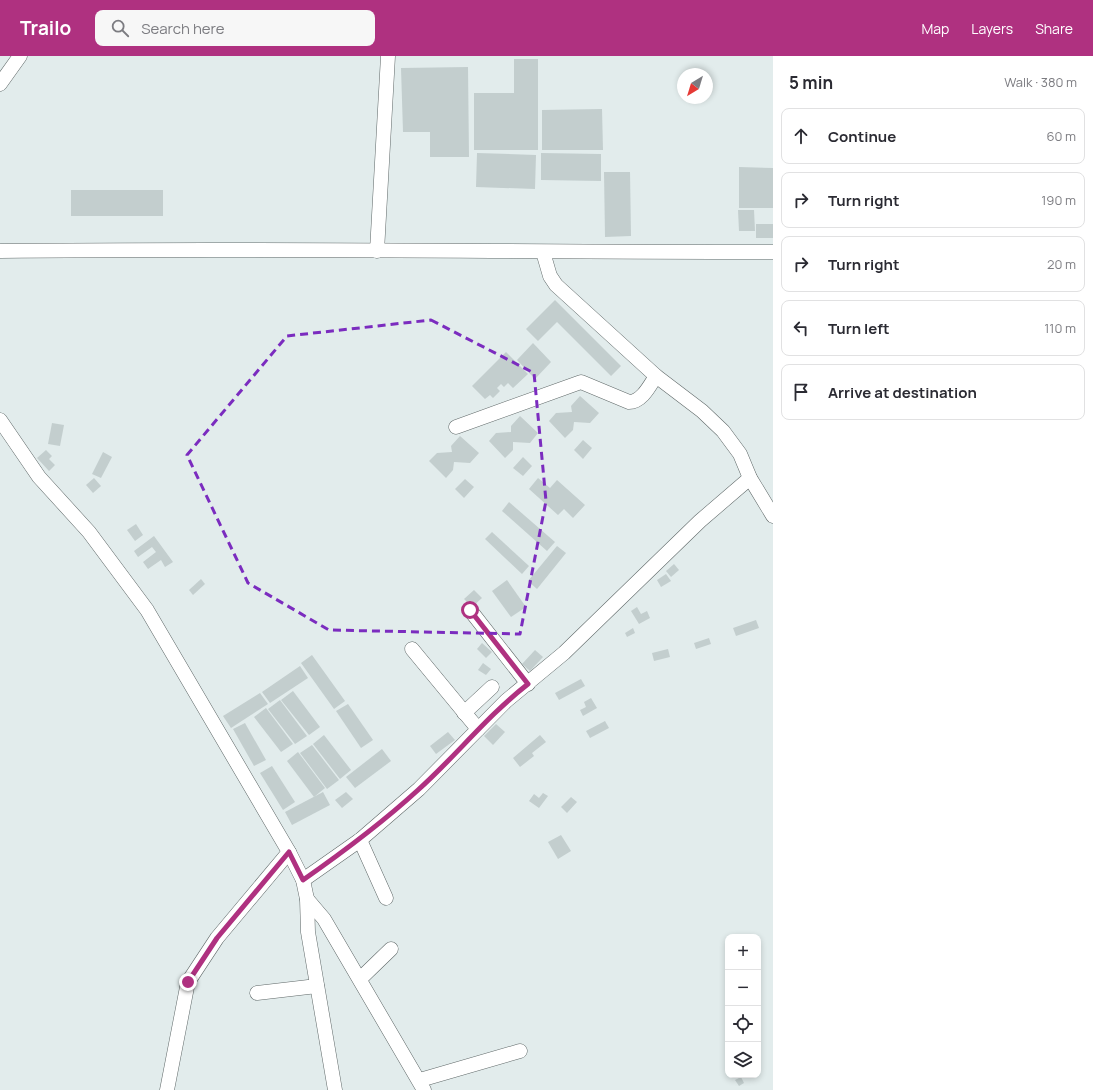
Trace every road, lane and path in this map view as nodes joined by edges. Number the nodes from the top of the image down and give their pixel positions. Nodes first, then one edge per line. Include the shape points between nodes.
1 (19, 56) edge
2 (388, 56) edge
3 (0, 84) edge
4 (0, 251) edge
5 (377, 252) junction
6 (543, 252) junction
7 (773, 252) edge
8 (656, 376) junction
9 (0, 420) edge
10 (456, 427) dead end
11 (750, 478) junction
12 (773, 516) edge
13 (470, 610) dead end
14 (412, 649) dead end
15 (528, 684) junction
16 (492, 687) dead end
17 (464, 713) junction
18 (478, 729) junction
19 (360, 840) junction
20 (289, 852) junction
21 (303, 880) junction
22 (386, 898) dead end
23 (307, 899) junction
24 (391, 949) dead end
25 (360, 979) junction
26 (317, 986) junction
27 (256, 993) dead end
28 (520, 1051) dead end
29 (422, 1085) edge
30 (167, 1090) edge
31 (334, 1090) edge

1 - 3 street
2 - 5 street
4 - 5 street via 127,249
5 - 6 street
6 - 7 street
6 - 8 street via 550,276 556,285
8 - 10 street via 634,402 581,382
8 - 11 street via 702,411 723,431 740,454
9 - 20 street via 39,477 89,532 147,610
11 - 12 street
11 - 15 street via 700,521 564,653
13 - 15 street
14 - 17 street
15 - 18 street via 506,701
16 - 17 street
17 - 18 street
18 - 19 street via 419,789
19 - 21 street
19 - 22 street
20 - 21 street
20 - 30 street via 217,938 188,982
21 - 23 street
23 - 25 street via 324,919
23 - 26 street via 308,932
24 - 25 street
25 - 29 street
26 - 27 street
26 - 31 street
28 - 29 street

